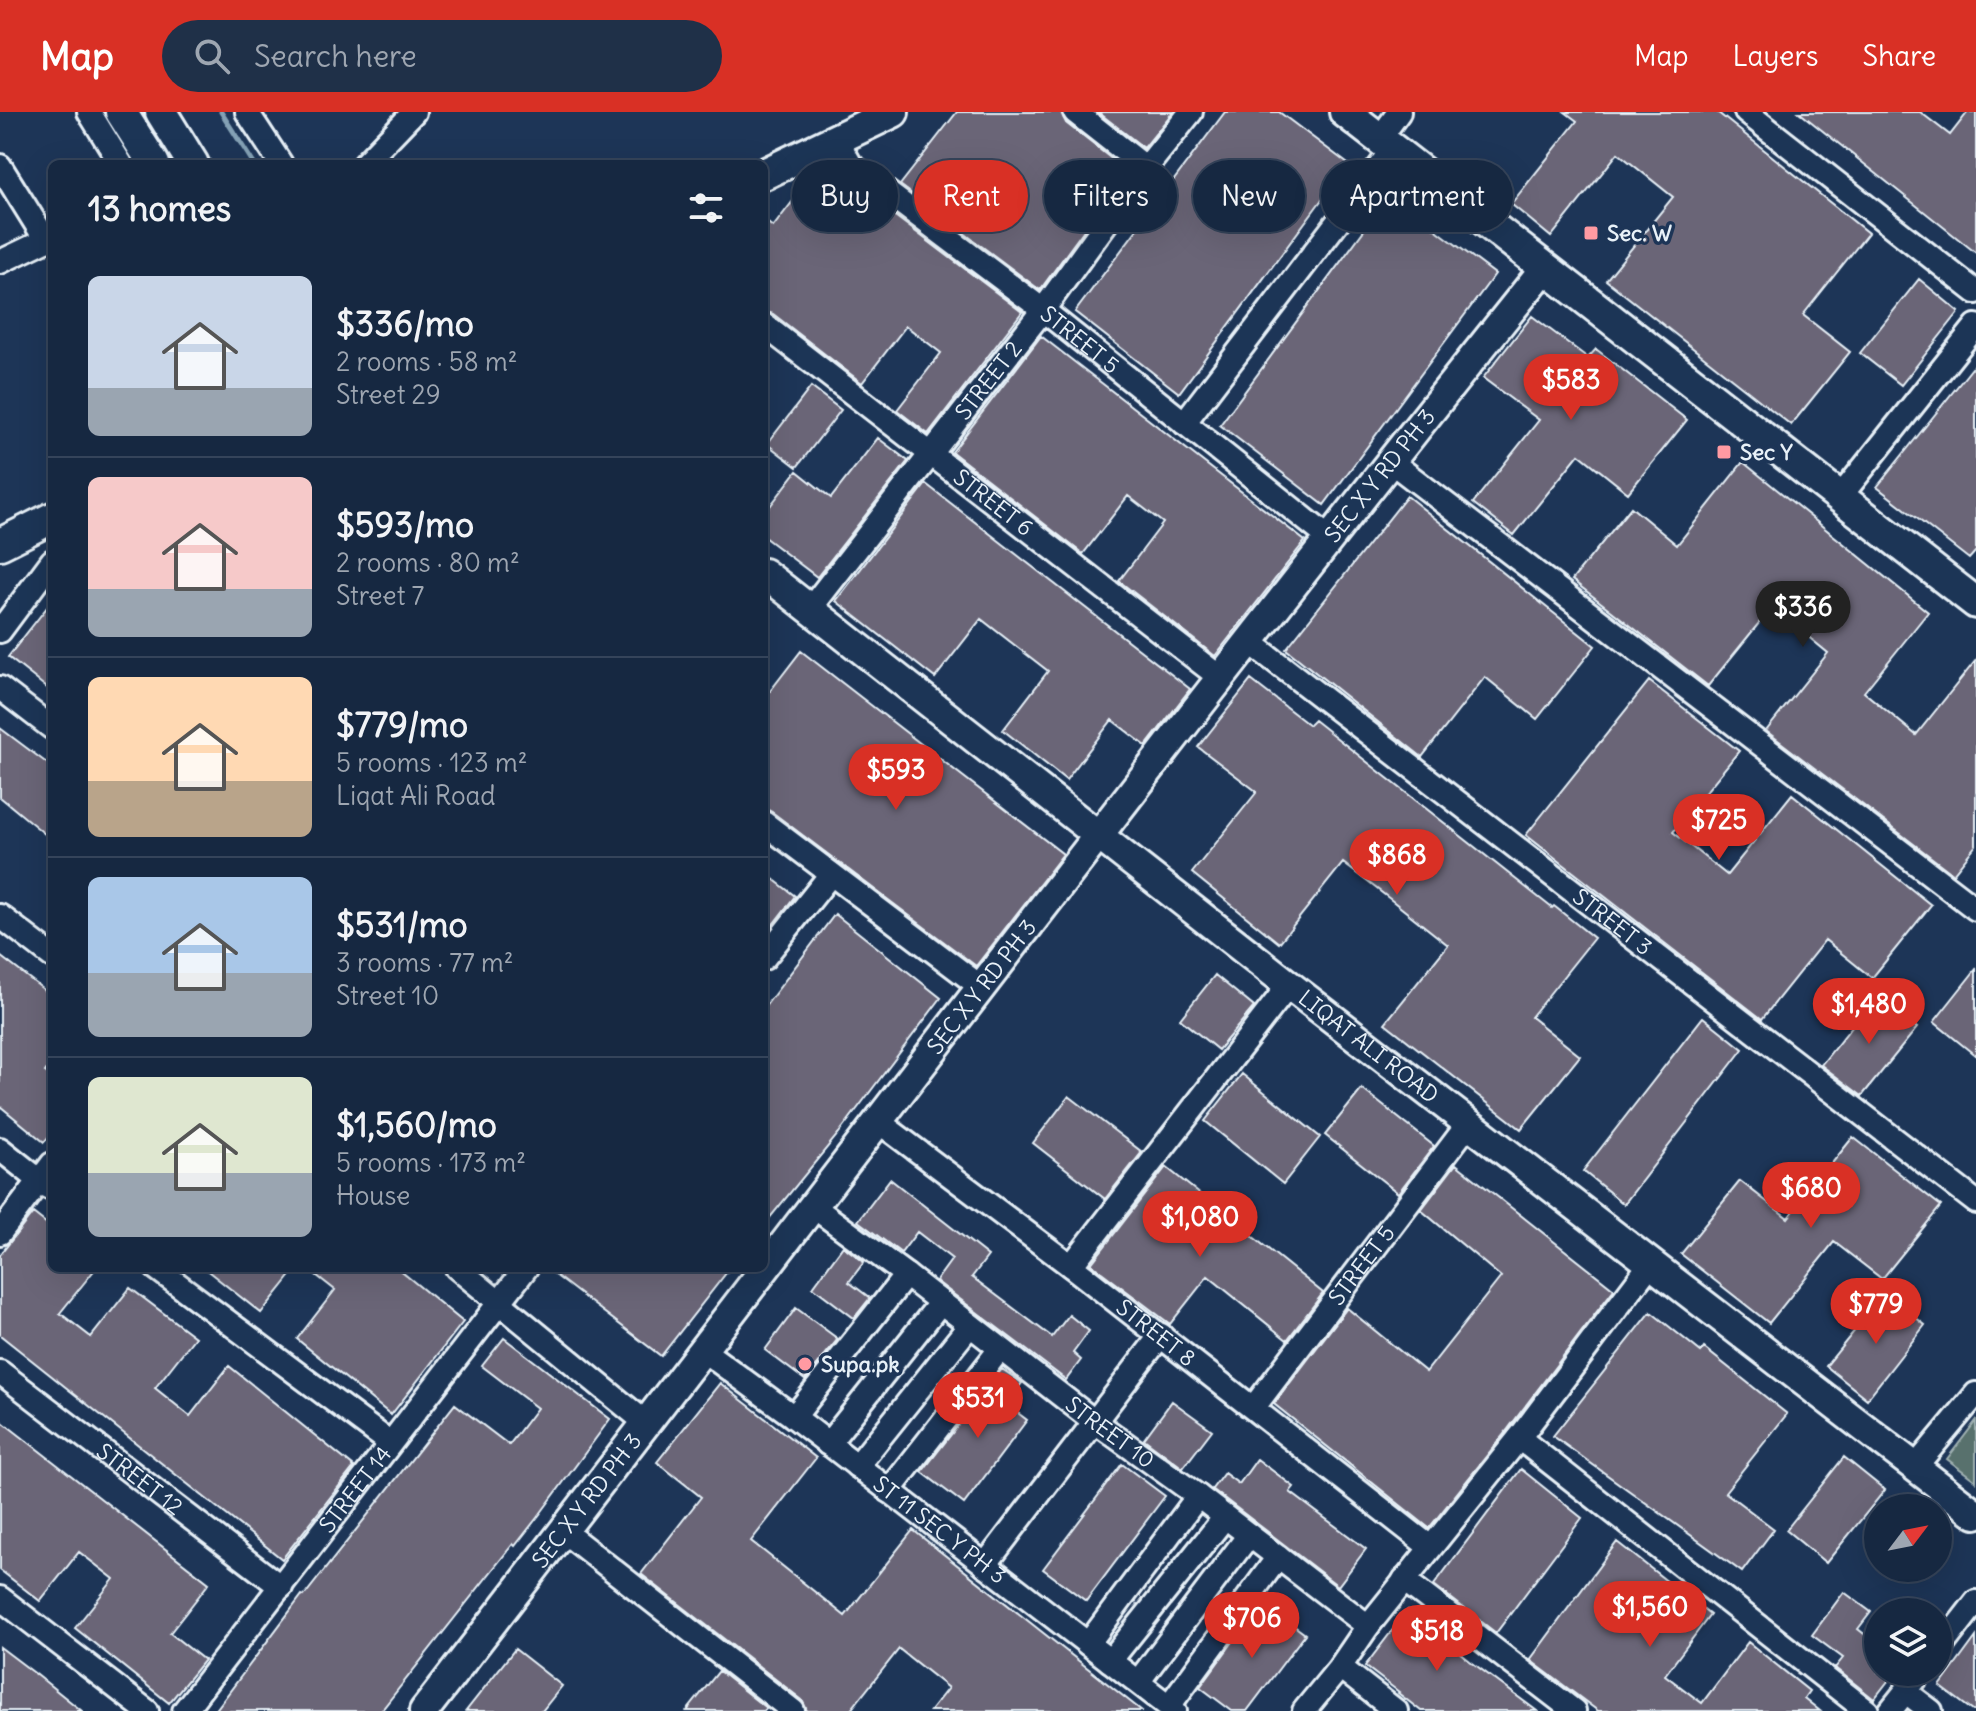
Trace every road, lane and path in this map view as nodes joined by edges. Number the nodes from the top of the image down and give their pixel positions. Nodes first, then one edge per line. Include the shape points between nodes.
1 (89, 112) edge
2 (121, 112) edge
3 (161, 112) edge
4 (247, 112) edge
5 (414, 112) edge
6 (893, 112) edge
7 (1075, 112) edge
8 (1191, 112) edge
9 (1345, 112) edge
10 (1399, 112) edge
11 (1746, 112) edge
12 (836, 139) junction
13 (1386, 144) junction
14 (119, 160) edge
15 (151, 160) edge
16 (191, 160) edge
17 (278, 160) edge
18 (368, 160) edge
19 (1136, 160) edge
20 (1152, 160) edge
21 (0, 166) edge
22 (768, 172) edge
23 (1100, 232) edge
24 (48, 237) edge
25 (48, 238) edge
26 (0, 262) edge
27 (1544, 269) junction
28 (1976, 292) edge
29 (1043, 310) junction
30 (1976, 326) edge
31 (768, 328) edge
32 (1184, 423) junction
33 (932, 454) junction
34 (1390, 461) junction
35 (1840, 497) junction
36 (48, 520) edge
37 (1330, 539) junction
38 (0, 544) edge
39 (48, 566) edge
40 (768, 576) edge
41 (1976, 603) edge
42 (810, 609) junction
43 (0, 631) edge
44 (1250, 642) junction
45 (1222, 679) junction
46 (0, 688) edge
47 (48, 725) edge
48 (768, 826) edge
49 (1100, 835) junction
50 (831, 874) junction
51 (1976, 909) edge
52 (0, 916) edge
53 (48, 953) edge
54 (768, 953) edge
55 (1289, 985) junction
56 (981, 987) junction
57 (879, 1122) junction
58 (1469, 1123) junction
59 (0, 1149) edge
60 (48, 1179) edge
61 (1976, 1202) edge
62 (814, 1207) junction
63 (0, 1233) edge
64 (1651, 1263) junction
65 (1071, 1266) junction
66 (768, 1267) edge
67 (161, 1272) edge
68 (462, 1272) edge
69 (523, 1272) edge
70 (764, 1272) edge
71 (906, 1275) junction
72 (500, 1301) junction
73 (941, 1302) junction
74 (970, 1325) junction
75 (1161, 1335) junction
76 (1000, 1349) junction
77 (704, 1351) junction
78 (0, 1372) edge
79 (1976, 1394) edge
80 (1254, 1407) junction
81 (794, 1417) junction
82 (1094, 1421) junction
83 (646, 1423) junction
84 (1519, 1438) junction
85 (389, 1442) junction
86 (828, 1444) junction
87 (857, 1466) junction
88 (1916, 1466) junction
89 (889, 1491) junction
90 (1198, 1496) junction
91 (1976, 1514) edge
92 (1225, 1517) junction
93 (563, 1531) junction
94 (1249, 1535) junction
95 (1430, 1547) junction
96 (1278, 1557) junction
97 (985, 1565) junction
98 (1404, 1580) junction
99 (281, 1587) junction
100 (0, 1598) edge
101 (1976, 1602) edge
102 (1368, 1626) junction
103 (1952, 1633) edge
104 (1088, 1644) junction
105 (1110, 1661) junction
106 (1340, 1667) junction
107 (1138, 1682) junction
108 (1910, 1686) edge
109 (1906, 1692) junction
110 (1172, 1708) edge
111 (147, 1711) edge
112 (184, 1711) edge
113 (424, 1711) edge
114 (793, 1711) edge
115 (1304, 1711) edge
116 (1396, 1711) edge
117 (1574, 1711) edge
118 (1867, 1711) edge
119 (1890, 1711) edge
120 (1931, 1711) edge

1 - 14 street
2 - 15 main road
3 - 16 main road
4 - 17 street
5 - 18 street
6 - 12 main road
7 - 19 street
8 - 20 street, STREET 2
9 - 13 main road
10 - 13 street
11 - 28 street
12 - 22 main road
12 - 29 street, STREET 5 via 851,165
13 - 27 main road
13 - 32 street
21 - 24 street
23 - 29 street, STREET 2
25 - 26 street
27 - 34 street, SEC X Y RD PH 3
27 - 35 main road
29 - 32 street, STREET 5
29 - 33 street, STREET 2
30 - 35 street
31 - 33 street, STREET 6
32 - 37 street, STREET 5
33 - 42 street, STREET 2
33 - 45 street, STREET 6
34 - 37 street, SEC X Y RD PH 3
34 - 51 street
35 - 41 main road
36 - 38 main road
37 - 44 street, SEC X Y RD PH 3
39 - 43 street
40 - 42 street, LIQAT ALI ROAD
42 - 49 street, LIQAT ALI ROAD
44 - 45 street, SEC X Y RD PH 3
44 - 61 street, STREET 3
45 - 49 street, SEC X Y RD PH 3
46 - 47 street
48 - 50 street
49 - 55 street, LIQAT ALI ROAD
49 - 56 street, SEC X Y RD PH 3
50 - 54 street
50 - 56 street
52 - 53 street
55 - 58 street, LIQAT ALI ROAD
55 - 65 street
56 - 57 street, SEC X Y RD PH 3
57 - 62 street, SEC X Y RD PH 3
57 - 65 street, STREET 8
58 - 64 street, LIQAT ALI ROAD
58 - 80 street, STREET 5
59 - 60 street
60 - 63 street
62 - 66 street, SEC X Y RD PH 3
62 - 71 street, STREET 10
64 - 84 street
64 - 88 street, LIQAT ALI ROAD
65 - 75 street, STREET 8
67 - 85 street
68 - 72 street
69 - 72 street, STREET 14
70 - 77 street, SEC X Y RD PH 3
71 - 73 street, STREET 10
71 - 81 street
72 - 83 street
72 - 85 street, STREET 14
73 - 74 street, STREET 10
73 - 86 street
74 - 76 street, STREET 10
74 - 87 street
75 - 80 street, STREET 8
75 - 82 street
76 - 82 street, STREET 10
76 - 89 street
77 - 81 street, ST 11 SEC Y PH 3
77 - 83 street, SEC X Y RD PH 3
78 - 99 street, STREET 12
79 - 88 street
80 - 95 street, STREET 8
81 - 86 street, ST 11 SEC Y PH 3
82 - 90 street, STREET 10
82 - 97 street
83 - 93 street, SEC X Y RD PH 3
84 - 95 street
84 - 118 street
85 - 99 street, STREET 14
86 - 87 street, ST 11 SEC Y PH 3
87 - 89 street, ST 11 SEC Y PH 3
88 - 91 street, LIQAT ALI ROAD
89 - 97 street, ST 11 SEC Y PH 3
90 - 92 street, STREET 10
90 - 104 street
92 - 94 street, STREET 10
92 - 105 street
93 - 113 street, SEC X Y RD PH 3
93 - 114 street
94 - 96 street, STREET 10
94 - 107 street
95 - 98 street
96 - 102 street, STREET 10
96 - 110 street
97 - 104 street, ST 11 SEC Y PH 3
98 - 102 street
98 - 117 street
99 - 112 street, STREET 14
100 - 111 street
101 - 103 street
102 - 106 street
104 - 105 street, ST 11 SEC Y PH 3
105 - 107 street, ST 11 SEC Y PH 3
106 - 115 street
106 - 116 street
107 - 110 street, ST 11 SEC Y PH 3
108 - 109 street
109 - 119 street
109 - 120 street

